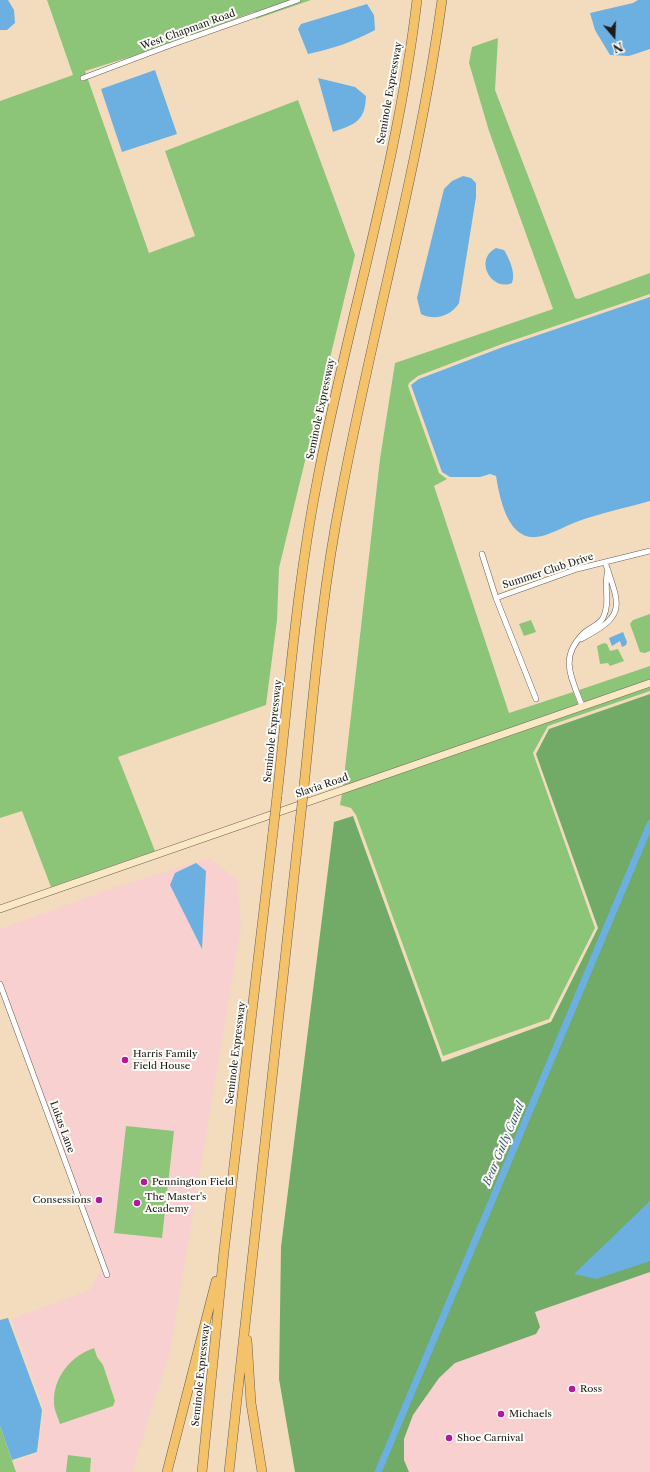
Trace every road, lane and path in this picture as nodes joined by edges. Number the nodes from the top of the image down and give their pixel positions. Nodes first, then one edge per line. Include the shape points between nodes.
1 (298, 0) edge
2 (417, 0) edge
3 (442, 0) edge
4 (83, 78) dead end
5 (650, 551) edge
6 (482, 554) dead end
7 (605, 562) junction
8 (608, 570) junction
9 (496, 598) junction
10 (578, 640) junction
11 (650, 683) edge
12 (536, 699) dead end
13 (582, 706) junction
14 (0, 909) edge
15 (0, 984) edge
16 (224, 1251) junction
17 (107, 1276) dead end
18 (246, 1313) junction
19 (167, 1472) edge
20 (202, 1472) edge
21 (229, 1472) edge
22 (262, 1472) edge

1 - 4 street, West Chapman Road
2 - 16 highway, Seminole Expressway, bridge via 397,122 317,479 296,621
3 - 18 highway, bridge via 433,70 420,136 340,498 323,609
5 - 7 street, Summer Club Drive
6 - 9 street, Summer Club Drive
7 - 8 street, Summer Club Drive
7 - 9 street, Summer Club Drive via 576,569
8 - 10 street, Summer Club Drive via 606,612 602,620
8 - 10 street, Summer Club Drive via 617,599 614,617
9 - 12 street, Summer Club Drive
10 - 13 street, Summer Club Drive via 570,654 568,668
11 - 13 street, Slavia Road
13 - 14 street, Slavia Road
15 - 17 street, Lukas Lane
16 - 19 highway
16 - 20 highway, Seminole Expressway
18 - 21 highway
18 - 22 highway via 251,1403

